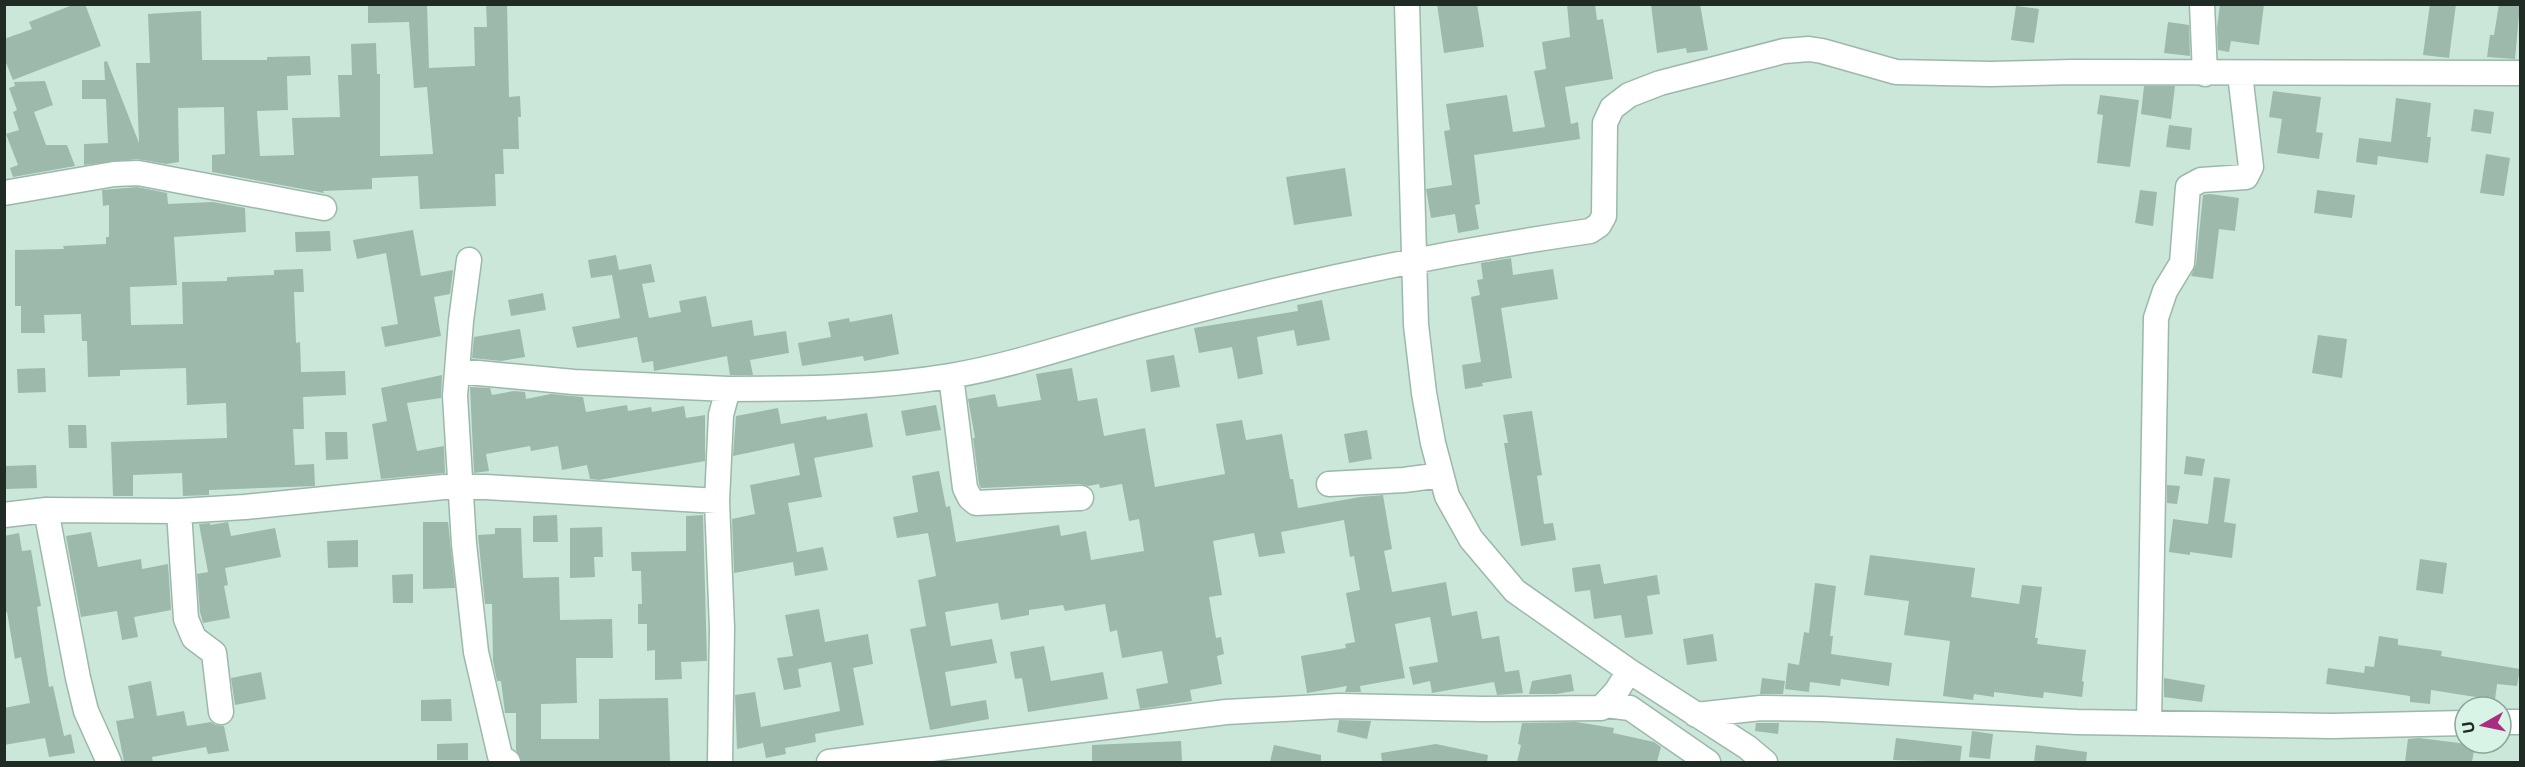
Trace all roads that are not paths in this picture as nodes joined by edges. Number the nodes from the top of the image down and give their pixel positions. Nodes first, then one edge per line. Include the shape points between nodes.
1 (1407, 4) edge
2 (2202, 4) edge
3 (2520, 73) edge
4 (2205, 74) junction
5 (2240, 74) junction
6 (4, 193) edge
7 (324, 208) dead end
8 (469, 260) dead end
9 (1400, 264) junction
10 (457, 371) junction
11 (951, 376) junction
12 (728, 389) junction
13 (1437, 476) junction
14 (1329, 484) dead end
15 (460, 487) junction
16 (1081, 498) dead end
17 (717, 501) junction
18 (46, 510) junction
19 (179, 511) junction
20 (4, 515) edge
21 (1620, 686) junction
22 (221, 712) dead end
23 (1696, 715) junction
24 (2149, 723) junction
25 (2453, 723) edge
26 (109, 762) edge
27 (508, 762) edge
28 (720, 762) edge
29 (829, 762) edge
30 (1708, 762) edge
31 (1765, 762) edge

1 - 9 street
2 - 4 street
3 - 5 street
4 - 5 street
4 - 9 street via 1896,72 1822,51 1784,51 1660,83 1629,95 1612,108 1604,134 1604,216 1594,229
5 - 24 street via 2252,166 2246,177 2200,180 2188,188 2182,263 2165,291 2156,318
6 - 7 street via 138,173
8 - 10 street
9 - 11 street via 1158,320 1056,352
9 - 13 street via 1416,325
10 - 12 street via 574,382
10 - 15 street
11 - 12 street via 852,388
11 - 16 street via 965,488 970,498 993,503
12 - 17 street via 721,415
13 - 14 street
13 - 21 street via 1471,539 1515,591
15 - 17 street
15 - 19 street
15 - 27 street via 476,652 500,756
17 - 28 street via 722,628
18 - 19 street
18 - 20 street
18 - 26 street via 86,711
19 - 22 street via 186,619 194,638 214,653
21 - 23 street
21 - 29 street via 1602,708 1329,706 1236,711
21 - 30 street via 1630,708
23 - 24 street via 1761,708 1822,709
23 - 31 street
24 - 25 street

